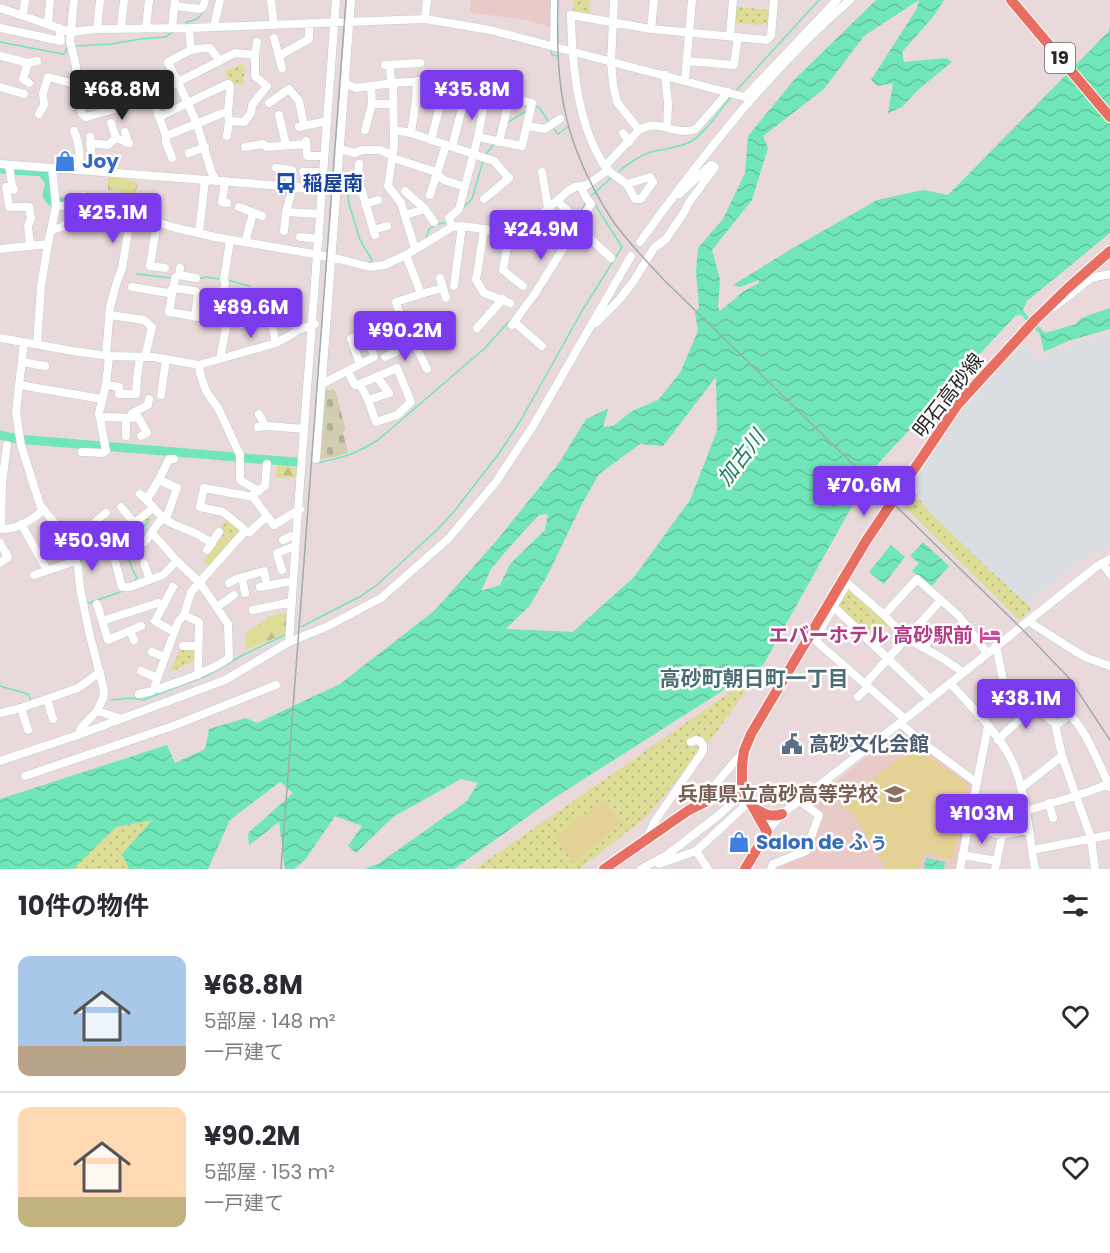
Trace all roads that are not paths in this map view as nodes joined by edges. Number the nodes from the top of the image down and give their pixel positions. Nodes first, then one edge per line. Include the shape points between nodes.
1 (25, 0) edge
2 (50, 0) edge
3 (74, 0) edge
4 (100, 0) edge
5 (124, 0) edge
6 (149, 0) edge
7 (205, 0) edge
8 (220, 0) edge
9 (271, 0) edge
10 (336, 0) edge
11 (351, 0) edge
12 (427, 0) edge
13 (555, 0) edge
14 (614, 0) edge
15 (654, 0) edge
16 (692, 0) edge
17 (733, 0) edge
18 (774, 0) edge
19 (837, 0) edge
20 (850, 0) edge
21 (1011, 0) edge
22 (175, 3) edge
23 (0, 8) edge
24 (23, 16) junction
25 (425, 19) junction
26 (335, 21) junction
27 (349, 21) junction
28 (612, 22) junction
29 (309, 23) junction
30 (48, 24) junction
31 (274, 25) junction
32 (214, 26) junction
33 (0, 28) edge
34 (59, 28) junction
35 (121, 28) junction
36 (146, 28) junction
37 (172, 28) junction
38 (189, 28) junction
39 (97, 29) junction
40 (651, 29) junction
41 (70, 32) junction
42 (690, 33) junction
43 (734, 37) junction
44 (273, 38) dead end
45 (257, 42) dead end
46 (554, 46) junction
47 (191, 50) junction
48 (572, 51) junction
49 (255, 55) junction
50 (0, 56) edge
51 (279, 56) junction
52 (220, 60) junction
53 (37, 61) dead end
54 (687, 61) junction
55 (611, 62) junction
56 (28, 63) junction
57 (420, 63) dead end
58 (654, 63) dead end
59 (282, 68) dead end
60 (653, 73) junction
61 (665, 75) junction
62 (515, 77) dead end
63 (24, 80) dead end
64 (685, 80) junction
65 (417, 81) junction
66 (178, 82) junction
67 (344, 82) junction
68 (392, 83) junction
69 (446, 83) junction
70 (75, 84) junction
71 (372, 86) junction
72 (0, 87) edge
73 (467, 89) junction
74 (728, 92) junction
75 (486, 93) junction
76 (21, 94) dead end
77 (151, 95) junction
78 (510, 97) junction
79 (416, 100) junction
80 (269, 103) dead end
81 (187, 104) junction
82 (372, 104) junction
83 (393, 104) junction
84 (439, 107) junction
85 (39, 114) dead end
86 (279, 115) dead end
87 (159, 117) junction
88 (228, 117) junction
89 (1110, 117) edge
90 (560, 119) dead end
91 (327, 121) junction
92 (111, 123) dead end
93 (197, 124) junction
94 (527, 126) junction
95 (368, 127) dead end
96 (667, 127) junction
97 (394, 130) junction
98 (639, 130) junction
99 (126, 132) dead end
100 (623, 133) dead end
101 (74, 134) dead end
102 (411, 134) junction
103 (166, 136) junction
104 (227, 136) dead end
105 (478, 137) junction
106 (116, 138) junction
107 (431, 140) junction
108 (371, 142) dead end
109 (499, 142) junction
110 (629, 142) junction
111 (286, 145) junction
112 (449, 146) junction
113 (205, 147) junction
114 (245, 147) dead end
115 (339, 149) junction
116 (366, 150) junction
117 (189, 153) dead end
118 (474, 154) junction
119 (324, 156) junction
120 (172, 158) dead end
121 (393, 158) junction
122 (360, 164) dead end
123 (7, 166) edge
124 (52, 168) junction
125 (276, 168) dead end
126 (79, 170) junction
127 (93, 171) junction
128 (303, 172) dead end
129 (323, 172) junction
130 (542, 172) dead end
131 (610, 172) junction
132 (437, 176) junction
133 (337, 178) junction
134 (358, 178) junction
135 (205, 180) junction
136 (216, 181) junction
137 (225, 181) junction
138 (627, 184) dead end
139 (581, 186) junction
140 (291, 187) junction
141 (465, 187) junction
142 (322, 189) junction
143 (405, 191) dead end
144 (430, 195) dead end
145 (83, 196) dead end
146 (673, 196) junction
147 (378, 200) dead end
148 (484, 200) dead end
149 (557, 201) junction
150 (227, 203) dead end
151 (365, 204) junction
152 (56, 206) junction
153 (83, 206) junction
154 (239, 207) dead end
155 (548, 208) junction
156 (425, 209) junction
157 (95, 211) junction
158 (567, 211) dead end
159 (286, 212) junction
160 (253, 213) junction
161 (131, 214) junction
162 (320, 214) junction
163 (405, 215) junction
164 (262, 216) dead end
165 (157, 222) junction
166 (434, 222) dead end
167 (532, 222) junction
168 (387, 226) dead end
169 (462, 226) junction
170 (577, 226) junction
171 (453, 227) junction
172 (51, 230) junction
173 (484, 230) junction
174 (510, 230) junction
175 (284, 231) dead end
176 (199, 233) junction
177 (300, 237) dead end
178 (319, 239) junction
179 (230, 240) junction
180 (244, 242) junction
181 (640, 242) dead end
182 (48, 244) junction
183 (545, 244) dead end
184 (30, 245) junction
185 (414, 247) junction
186 (0, 249) edge
187 (1110, 251) edge
188 (318, 255) junction
189 (406, 255) junction
190 (631, 256) dead end
191 (331, 257) junction
192 (607, 257) dead end
193 (165, 268) dead end
194 (1110, 274) edge
195 (196, 278) dead end
196 (440, 278) dead end
197 (522, 283) dead end
198 (134, 286) dead end
199 (454, 286) dead end
200 (173, 288) junction
201 (443, 288) junction
202 (421, 294) junction
203 (446, 298) dead end
204 (242, 302) dead end
205 (299, 305) dead end
206 (253, 310) dead end
207 (1045, 311) junction
208 (110, 315) junction
209 (277, 315) dead end
210 (195, 316) junction
211 (223, 321) junction
212 (237, 323) junction
213 (313, 324) junction
214 (477, 328) dead end
215 (298, 330) junction
216 (385, 332) dead end
217 (586, 333) junction
218 (0, 338) edge
219 (24, 342) junction
220 (276, 343) junction
221 (414, 343) junction
222 (37, 344) junction
223 (213, 344) dead end
224 (222, 346) junction
225 (542, 346) dead end
226 (394, 353) junction
227 (107, 355) junction
228 (142, 357) junction
229 (385, 357) dead end
230 (166, 359) junction
231 (220, 359) junction
232 (22, 362) junction
233 (360, 364) junction
234 (199, 365) junction
235 (45, 366) dead end
236 (427, 369) dead end
237 (348, 372) junction
238 (377, 376) junction
239 (322, 384) junction
240 (360, 384) junction
241 (19, 385) junction
242 (106, 386) junction
243 (160, 395) dead end
244 (102, 399) junction
245 (149, 399) dead end
246 (368, 400) junction
247 (259, 414) dead end
248 (129, 418) junction
249 (100, 419) junction
250 (304, 429) junction
251 (126, 436) dead end
252 (141, 436) dead end
253 (7, 445) dead end
254 (82, 452) dead end
255 (3, 456) edge
256 (174, 459) dead end
257 (316, 459) dead end
258 (267, 464) dead end
259 (159, 480) junction
260 (1, 483) edge
261 (256, 494) junction
262 (121, 507) dead end
263 (153, 508) junction
264 (43, 510) junction
265 (299, 510) junction
266 (106, 513) dead end
267 (267, 516) junction
268 (164, 518) junction
269 (134, 523) junction
270 (21, 524) junction
271 (1, 529) edge
272 (245, 531) junction
273 (219, 532) dead end
274 (152, 534) junction
275 (296, 534) junction
276 (283, 540) dead end
277 (105, 541) junction
278 (0, 543) edge
279 (92, 543) dead end
280 (295, 546) junction
281 (135, 547) dead end
282 (72, 550) junction
283 (76, 561) junction
284 (177, 561) junction
285 (1106, 561) edge
286 (144, 562) dead end
287 (0, 563) edge
288 (47, 570) junction
289 (282, 570) dead end
290 (1110, 574) edge
291 (34, 575) dead end
292 (242, 578) junction
293 (150, 580) junction
294 (293, 581) junction
295 (845, 581) junction
296 (200, 583) junction
297 (229, 583) dead end
298 (173, 590) dead end
299 (245, 593) dead end
300 (234, 595) dead end
301 (940, 600) junction
302 (292, 602) junction
303 (96, 604) dead end
304 (164, 605) junction
305 (217, 607) junction
306 (834, 607) junction
307 (254, 610) dead end
308 (184, 615) junction
309 (884, 615) junction
310 (102, 621) junction
311 (1028, 621) junction
312 (141, 626) dead end
313 (933, 629) dead end
314 (130, 631) junction
315 (174, 632) junction
316 (906, 638) junction
317 (134, 639) dead end
318 (289, 642) junction
319 (183, 646) dead end
320 (198, 646) junction
321 (996, 646) junction
322 (925, 648) junction
323 (152, 652) dead end
324 (987, 653) junction
325 (165, 657) junction
326 (888, 658) junction
327 (1110, 666) edge
328 (141, 671) dead end
329 (100, 672) junction
330 (963, 672) junction
331 (198, 675) junction
332 (157, 678) junction
333 (950, 683) junction
334 (276, 685) dead end
335 (867, 685) junction
336 (157, 687) junction
337 (139, 694) dead end
338 (1007, 694) junction
339 (858, 697) dead end
340 (929, 698) junction
341 (47, 699) junction
342 (1039, 705) junction
343 (21, 708) junction
344 (97, 711) junction
345 (0, 713) edge
346 (1068, 713) junction
347 (979, 716) junction
348 (1023, 716) junction
349 (53, 719) dead end
350 (122, 719) junction
351 (902, 721) junction
352 (1055, 724) junction
353 (988, 726) junction
354 (28, 730) dead end
355 (78, 735) junction
356 (999, 740) junction
357 (691, 742) dead end
358 (744, 751) junction
359 (1062, 756) junction
360 (0, 761) edge
361 (25, 776) dead end
362 (977, 783) junction
363 (1109, 786) edge
364 (1021, 788) junction
365 (744, 791) junction
366 (1076, 796) junction
367 (800, 801) junction
368 (1049, 803) junction
369 (751, 804) junction
370 (689, 810) junction
371 (1025, 811) junction
372 (782, 814) junction
373 (1053, 818) dead end
374 (968, 828) junction
375 (1028, 830) junction
376 (766, 832) junction
377 (1002, 835) junction
378 (1110, 835) edge
379 (1091, 838) junction
380 (646, 840) junction
381 (1032, 850) junction
382 (696, 851) junction
383 (962, 855) junction
384 (668, 865) edge
385 (996, 865) edge
386 (604, 869) edge
387 (641, 869) edge
388 (651, 869) edge
389 (708, 869) edge
390 (745, 869) edge
391 (771, 869) edge
392 (960, 869) edge
393 (1035, 869) edge
394 (1095, 869) edge

1 - 24 street
2 - 30 street
3 - 41 street
4 - 39 street
5 - 35 street
6 - 36 street
7 - 22 street via 200,9
8 - 32 street
9 - 31 street
10 - 26 street
11 - 27 street
12 - 25 street
13 - 46 street
14 - 28 street
15 - 40 street
16 - 42 street
17 - 43 street
18 - 43 street via 771,36 766,40
19 - 74 street via 745,97
20 - 146 street via 760,89
21 - 89 main road, 19
22 - 37 street
23 - 24 street
24 - 30 street
25 - 27 street
25 - 46 street
26 - 27 street
26 - 29 street
26 - 91 street
27 - 67 street
28 - 40 street
28 - 48 street via 571,15
28 - 55 street
29 - 31 street
29 - 51 street via 309,39
30 - 34 street
31 - 32 street
32 - 38 street
33 - 34 street via 61,41
34 - 41 street
35 - 36 street
35 - 39 street
36 - 37 street
37 - 38 street
38 - 47 street
39 - 41 street
40 - 42 street
41 - 70 street
42 - 43 street
42 - 54 street
43 - 54 street via 734,65
44 - 51 street
45 - 49 street
46 - 48 street
47 - 52 street via 210,48
47 - 66 street via 168,62
48 - 55 street
48 - 131 street via 582,110 596,151
49 - 52 street via 235,53
49 - 88 street via 255,76 267,86 244,122
50 - 56 street
51 - 59 street
52 - 66 street
53 - 56 street
54 - 64 street
55 - 60 street
55 - 98 street via 617,102
56 - 63 street
57 - 68 street via 388,65
58 - 60 street
60 - 61 street
61 - 64 street
61 - 96 street
62 - 78 street
64 - 74 street
65 - 68 street
65 - 69 street
65 - 79 street
66 - 77 street
66 - 81 street
67 - 71 street via 356,88
67 - 115 street
68 - 71 street
68 - 83 street
69 - 73 street
69 - 84 street
70 - 77 street via 76,97 86,117
70 - 85 street via 48,75 43,93 46,107
71 - 82 street
72 - 76 street
73 - 75 street
73 - 112 street
74 - 96 street via 696,129
75 - 78 street
75 - 105 street
77 - 87 street
78 - 94 street via 532,104
78 - 109 street
79 - 84 street
79 - 102 street
80 - 91 street via 289,89 299,101 301,126
81 - 87 street
81 - 88 street via 229,84
81 - 93 street
82 - 83 street
82 - 95 street
83 - 97 street
84 - 107 street
86 - 111 street
87 - 103 street
88 - 93 street via 223,113
88 - 104 street
90 - 94 street via 545,129
91 - 119 street
92 - 106 street
93 - 103 street
93 - 113 street
94 - 109 street via 522,146
96 - 98 street
97 - 102 street
97 - 121 street
98 - 110 street
99 - 106 street via 127,143
100 - 110 street
101 - 126 street via 80,155
102 - 107 street
103 - 120 street
105 - 109 street
105 - 118 street
106 - 127 street via 108,145 90,140
107 - 112 street
108 - 116 street
110 - 131 street
111 - 114 street via 267,147 262,140
111 - 119 street via 306,141 305,156
112 - 118 street
112 - 132 street
113 - 117 street
113 - 136 street
115 - 116 street via 355,153
115 - 133 street
116 - 121 street via 380,150
118 - 141 street
118 - 148 street via 494,161 509,178
119 - 129 street
121 - 132 street via 433,171
121 - 163 street via 388,186
122 - 134 street
123 - 124 street
123 - 184 street via 12,185 9,207 29,207
124 - 126 street
124 - 152 street
125 - 140 street via 292,170
126 - 127 street
127 - 135 street
128 - 129 street
129 - 142 street
130 - 155 street
131 - 138 street
131 - 139 street
132 - 141 street
132 - 144 street
133 - 134 street
133 - 191 street
134 - 151 street
135 - 136 street
135 - 176 street
136 - 137 street
137 - 140 street
137 - 150 street via 222,202
139 - 149 street
139 - 170 street via 591,204
140 - 142 street
140 - 159 street
141 - 171 street via 459,209 449,218
142 - 162 street
143 - 156 street
145 - 153 street
146 - 181 street
146 - 217 street via 711,165 715,167 633,282
147 - 151 street
149 - 155 street
149 - 158 street
151 - 168 street via 374,233
152 - 153 street
152 - 172 street
153 - 157 street
154 - 160 street
155 - 167 street
156 - 163 street
156 - 166 street
157 - 161 street
157 - 172 street
159 - 162 street
159 - 175 street
160 - 164 street
160 - 180 street
161 - 165 street
161 - 208 street
162 - 178 street
163 - 185 street
165 - 176 street
165 - 193 street via 149,249 150,266
167 - 174 street
167 - 183 street via 532,231
169 - 171 street
169 - 173 street
169 - 199 street
170 - 192 street
170 - 225 street via 513,324
171 - 185 street
172 - 182 street
173 - 174 street
173 - 214 street via 476,280 484,293 506,301
174 - 197 street via 503,270
176 - 179 street
177 - 178 street
178 - 188 street
179 - 180 street
179 - 211 street
180 - 188 street
182 - 184 street
182 - 222 street
184 - 186 street
185 - 189 street
187 - 207 main road, 明石高砂線
188 - 191 street
188 - 213 street
189 - 191 street via 370,267
189 - 202 street
190 - 217 street
191 - 239 street
194 - 207 street via 1091,278
195 - 200 street via 179,271
196 - 201 street
198 - 200 street via 149,293 168,293
200 - 210 street via 198,293
200 - 210 street via 170,312
201 - 202 street
201 - 203 street
202 - 221 street via 396,302
204 - 212 street
205 - 215 street via 295,325
206 - 212 street via 250,326
207 - 295 main road, 明石高砂線 via 958,405 866,541
208 - 227 street
208 - 228 street via 144,320 152,327
209 - 220 street via 272,326
210 - 211 street
211 - 212 street
211 - 224 street via 227,333
213 - 215 street
213 - 250 street
215 - 220 street
216 - 226 street
217 - 318 street via 534,426 496,482 448,539 381,598
218 - 219 street
219 - 222 street
219 - 232 street
220 - 231 street
221 - 226 street
221 - 236 street
222 - 227 street
223 - 224 street
224 - 231 street
226 - 229 street
227 - 228 street
227 - 242 street
228 - 230 street
228 - 242 street via 136,394 119,394 119,387
230 - 234 street
230 - 243 street via 167,377
231 - 234 street
232 - 235 street
232 - 241 street
233 - 233 street via 374,357 369,332 351,339
233 - 237 street
234 - 261 street via 206,391 240,455 240,480
237 - 239 street
237 - 240 street via 355,385
238 - 240 street
238 - 246 street via 388,393
238 - 246 street via 397,368 408,386 411,402 397,415 376,422
239 - 257 street
240 - 246 street
241 - 244 street
241 - 264 street via 19,435
242 - 244 street
244 - 249 street
245 - 248 street via 148,405
247 - 250 street via 261,427
248 - 249 street
248 - 251 street
248 - 252 street via 138,417 147,433
249 - 254 street via 106,451
250 - 265 street
253 - 255 street
255 - 260 street
256 - 259 street via 169,459
258 - 261 street via 265,486
259 - 263 street via 144,496
259 - 268 street via 177,488
260 - 271 street
261 - 267 street
261 - 272 street via 204,488 200,507 223,512
262 - 269 street
263 - 268 street
263 - 269 street
264 - 270 street
264 - 282 street
265 - 267 street via 274,525
265 - 275 street
266 - 277 street via 94,522
267 - 272 street
268 - 273 street via 210,546
268 - 274 street
269 - 277 street
270 - 271 street
270 - 288 street
272 - 296 street
274 - 281 street
274 - 284 street
275 - 276 street
275 - 280 street
277 - 293 street via 119,564 122,587
278 - 287 street via 8,556
279 - 282 street
280 - 289 street via 277,553
280 - 294 street
282 - 283 street
283 - 288 street
283 - 329 street via 88,632
284 - 293 street via 163,575
284 - 296 street
285 - 290 street
285 - 311 street
286 - 293 street
288 - 291 street
292 - 294 street via 264,571 264,587
292 - 297 street
292 - 299 street
294 - 302 street
295 - 306 street
295 - 309 street
295 - 358 main road, 明石高砂線
296 - 305 street
296 - 308 street via 191,592
298 - 304 street
300 - 305 street
301 - 309 street via 917,579
301 - 316 street
301 - 324 street via 958,615
302 - 307 street
302 - 318 street
303 - 310 street
304 - 310 street via 158,603
304 - 315 street via 155,621
305 - 331 street via 228,624 229,658
306 - 326 street
306 - 335 street via 817,642
308 - 315 street
308 - 320 street via 199,622
309 - 316 street
310 - 314 street via 108,640
311 - 321 street
311 - 327 street via 1087,658
312 - 314 street
313 - 322 street
314 - 317 street
315 - 325 street
316 - 322 street
316 - 326 street
318 - 350 street via 225,680
319 - 320 street
320 - 331 street
321 - 324 street
321 - 338 street
322 - 330 street
323 - 325 street
324 - 330 street
325 - 332 street
326 - 335 street
326 - 340 street
328 - 332 street
329 - 341 street via 78,688
329 - 344 street via 104,690
330 - 333 street
331 - 336 street
332 - 336 street
333 - 340 street
333 - 347 street
334 - 361 street via 173,726
335 - 339 street
335 - 351 street
336 - 337 street
338 - 347 street
338 - 348 street
340 - 351 street
341 - 343 street
341 - 349 street
342 - 346 street via 1055,696
342 - 348 street
342 - 352 street
343 - 345 street
343 - 354 street
344 - 350 street
344 - 355 street
346 - 352 street
346 - 363 street via 1076,720
347 - 353 street
348 - 356 street
350 - 355 street
351 - 362 street via 923,743
351 - 367 street
352 - 359 street
353 - 356 street
353 - 362 street
355 - 360 street
356 - 364 street via 1011,758
357 - 380 street via 700,741 703,751
358 - 365 main road, 明石高砂線
358 - 370 street
359 - 364 street
359 - 366 street
362 - 374 street
363 - 366 street
364 - 371 street
365 - 369 main road, 明石高砂線
365 - 370 main road via 715,797
365 - 387 street via 675,849
366 - 368 street
366 - 379 street
367 - 372 street
367 - 391 street via 819,815 806,851 773,864
368 - 371 street
368 - 373 street
369 - 372 main road via 764,814
369 - 376 main road, 明石高砂線
369 - 382 street
370 - 380 main road
371 - 375 street
372 - 376 street
374 - 377 street
374 - 383 street
375 - 377 street
375 - 381 street
376 - 390 main road
377 - 385 street
378 - 379 street
379 - 381 street
379 - 394 street
380 - 386 main road
381 - 393 street
382 - 384 street
382 - 389 street
383 - 385 street
383 - 392 street
384 - 388 street

